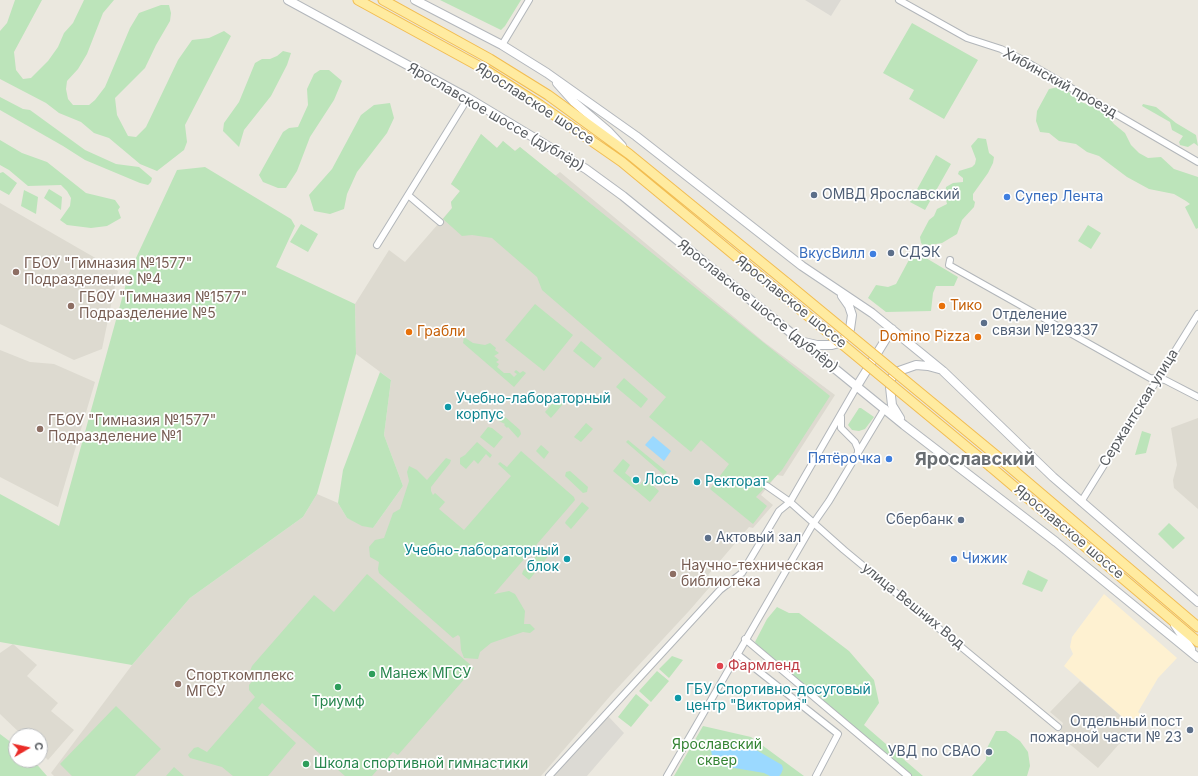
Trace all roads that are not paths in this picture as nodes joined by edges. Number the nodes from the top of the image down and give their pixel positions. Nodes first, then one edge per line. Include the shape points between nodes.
1 (288, 0) edge
2 (358, 0) edge
3 (383, 0) edge
4 (415, 0) edge
5 (529, 0) edge
6 (899, 0) edge
7 (502, 45) junction
8 (547, 72) junction
9 (468, 98) junction
10 (629, 154) junction
11 (1198, 162) edge
12 (408, 195) junction
13 (440, 222) dead end
14 (377, 245) dead end
15 (950, 260) dead end
16 (839, 292) junction
17 (1198, 314) edge
18 (892, 329) junction
19 (798, 339) junction
20 (943, 371) junction
21 (1157, 379) junction
22 (857, 386) junction
23 (1198, 397) edge
24 (885, 408) junction
25 (841, 413) junction
26 (904, 425) junction
27 (858, 454) junction
28 (767, 486) dead end
29 (790, 502) junction
30 (1081, 502) junction
31 (813, 524) junction
32 (1198, 602) edge
33 (1170, 618) junction
34 (1198, 627) edge
35 (745, 639) junction
36 (1198, 642) edge
37 (738, 654) junction
38 (1198, 658) edge
39 (1058, 727) dead end
40 (549, 776) edge
41 (667, 776) edge
42 (816, 776) edge
43 (908, 776) edge

1 - 9 street, Ярославское шоссе (дублёр)
2 - 33 main road, Ярославское шоссе, bridge via 484,70 622,162 991,466
3 - 10 main road, Ярославское шоссе via 490,59 548,95
4 - 7 street
5 - 7 street
6 - 11 street, Хибинский проезд via 967,38 1001,49 1023,60
7 - 8 street
8 - 10 street via 574,102 608,131
8 - 16 street via 636,136 768,241
9 - 12 street
9 - 19 street, Ярославское шоссе (дублёр) via 586,169
10 - 34 main road, Ярославское шоссе, bridge via 998,457
12 - 13 street
12 - 14 street
15 - 21 street via 949,265 973,279 1150,378
16 - 18 street
16 - 19 street via 852,315 850,330 844,339 826,346
17 - 21 street, Сержантская улица
18 - 20 street
18 - 22 street
19 - 22 street, Ярославское шоссе (дублёр)
20 - 26 street via 916,365 896,372 890,387 892,405
20 - 30 street
21 - 23 street via 1165,380
21 - 30 street, Сержантская улица
22 - 24 street, Ярославское шоссе (дублёр)
22 - 25 street
24 - 26 street, Ярославское шоссе (дублёр)
24 - 27 street
25 - 27 street via 841,428 855,442
25 - 29 street
26 - 38 street, Ярославское шоссе (дублёр) via 1056,542
27 - 31 street
28 - 29 street, улица Вешних Вод
29 - 31 street, улица Вешних Вод
29 - 40 street via 779,511 742,573 720,590
30 - 32 street
31 - 35 street
31 - 39 street, улица Вешних Вод
33 - 36 main road, Ярославское шоссе
33 - 38 street
35 - 37 street
35 - 43 street
37 - 41 street
37 - 42 street via 838,734

